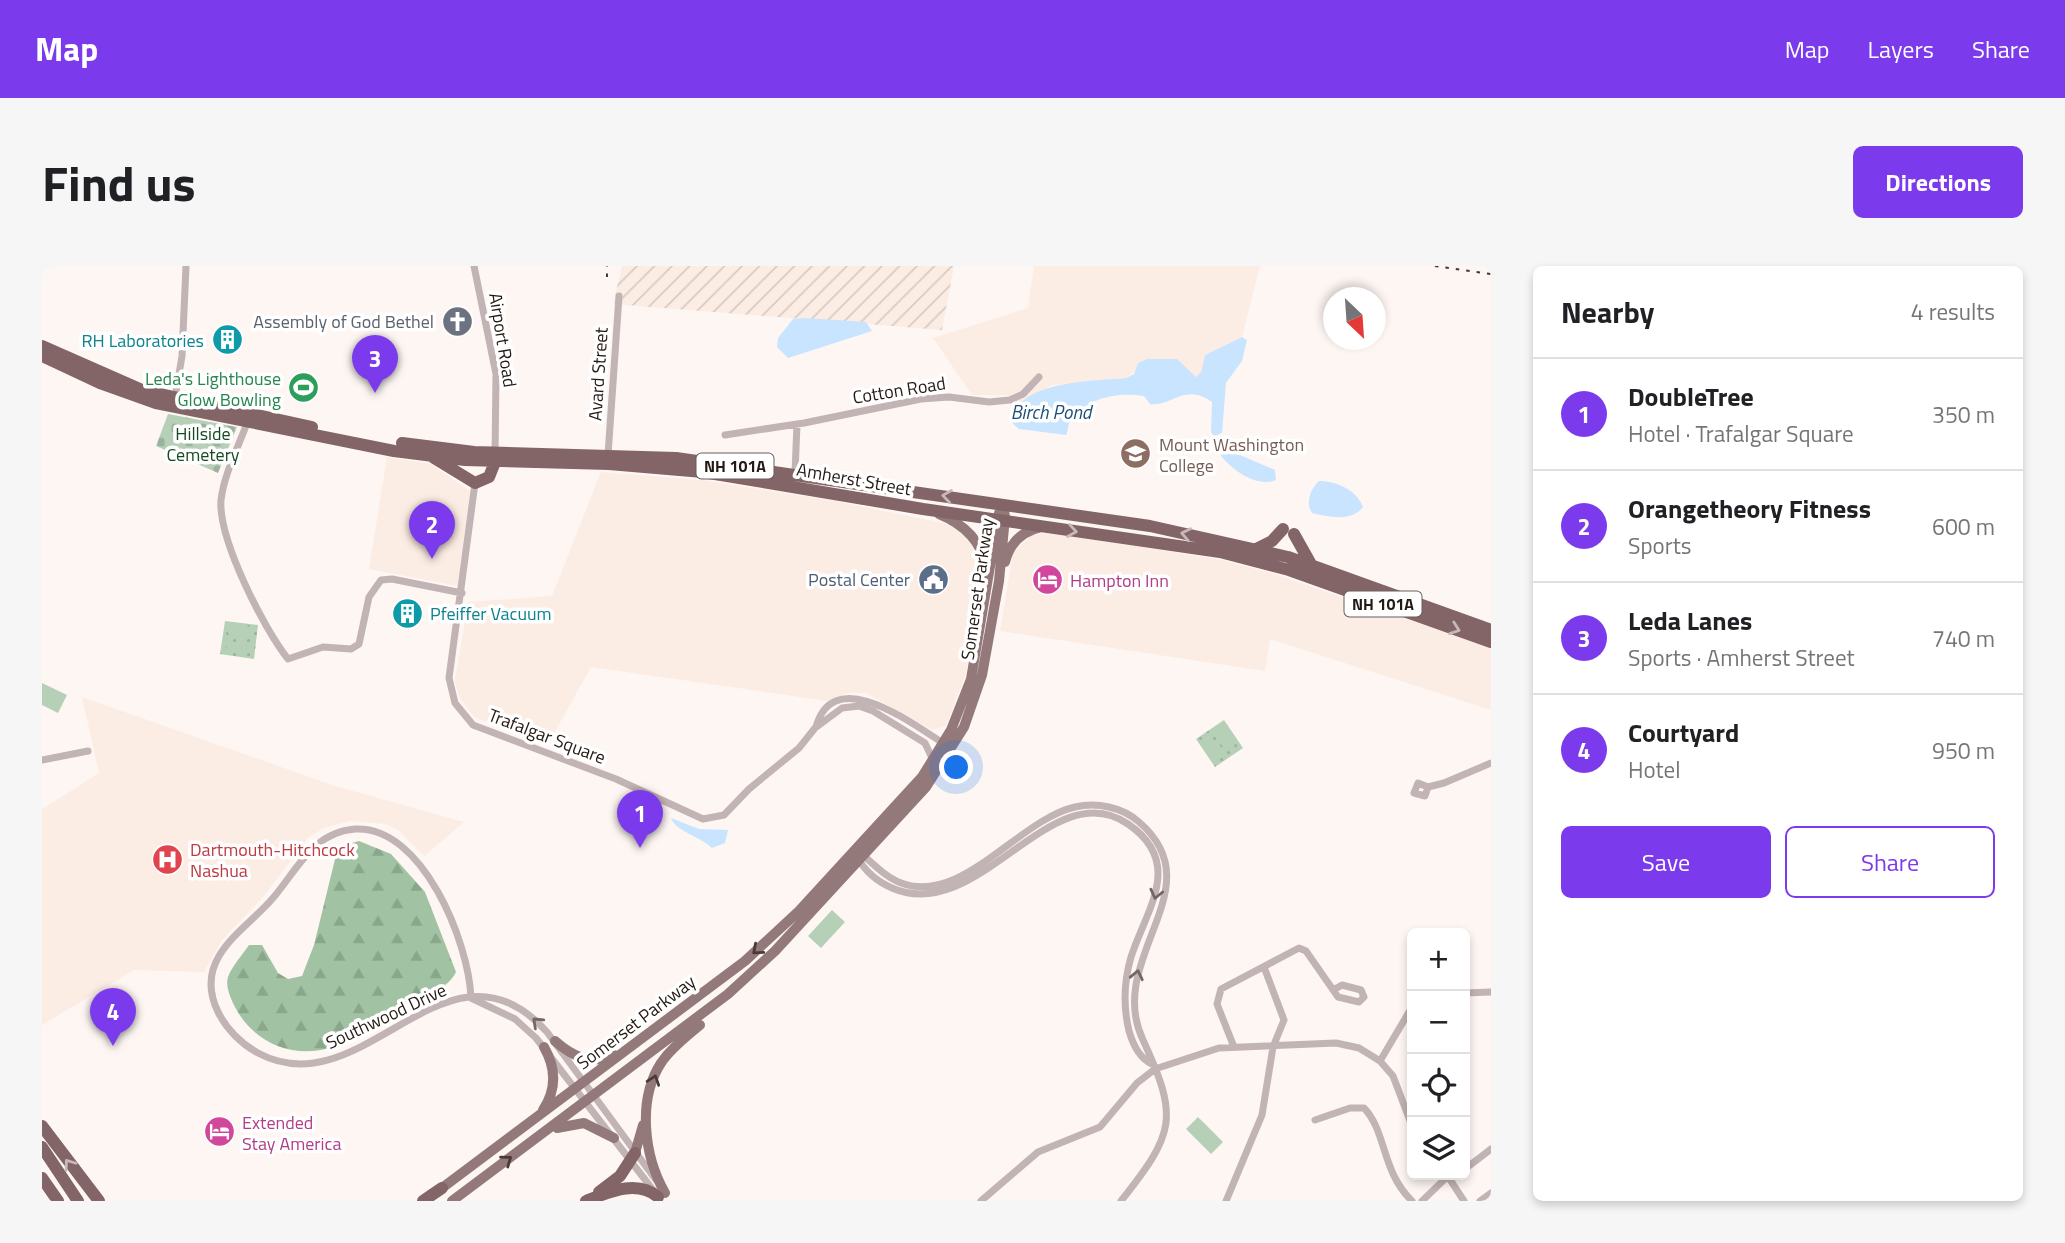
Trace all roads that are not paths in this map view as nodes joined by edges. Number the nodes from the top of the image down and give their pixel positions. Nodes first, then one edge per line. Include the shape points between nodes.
1 (186, 266) edge
2 (474, 266) edge
3 (620, 296) dead end
4 (42, 346) edge
5 (42, 356) edge
6 (1039, 377) dead end
7 (175, 399) junction
8 (247, 423) junction
9 (797, 424) junction
10 (726, 435) dead end
11 (608, 454) junction
12 (431, 456) junction
13 (495, 457) junction
14 (794, 473) junction
15 (475, 483) junction
16 (1003, 504) junction
17 (923, 509) junction
18 (1001, 520) junction
19 (1044, 527) junction
20 (1255, 549) junction
21 (1312, 566) junction
22 (993, 581) junction
23 (462, 593) junction
24 (1491, 630) edge
25 (1491, 642) edge
26 (815, 728) junction
27 (948, 746) junction
28 (88, 751) dead end
29 (42, 760) edge
30 (1491, 763) edge
31 (931, 764) junction
32 (1428, 787) dead end
33 (859, 855) junction
34 (1264, 967) junction
35 (741, 983) junction
36 (1335, 989) dead end
37 (1491, 992) edge
38 (1470, 993) edge
39 (471, 998) junction
40 (1407, 1015) edge
41 (555, 1041) junction
42 (635, 1044) junction
43 (1234, 1046) junction
44 (544, 1047) junction
45 (1273, 1047) junction
46 (1380, 1061) junction
47 (1153, 1067) junction
48 (581, 1085) junction
49 (590, 1098) junction
50 (647, 1109) junction
51 (1409, 1117) edge
52 (536, 1118) junction
53 (1315, 1120) dead end
54 (42, 1126) edge
55 (538, 1137) junction
56 (614, 1138) junction
57 (42, 1147) edge
58 (1491, 1149) edge
59 (633, 1157) junction
60 (1470, 1165) edge
61 (42, 1178) edge
62 (1447, 1180) edge
63 (1453, 1180) edge
64 (442, 1188) joint
65 (1491, 1193) edge
66 (664, 1198) edge
67 (58, 1201) edge
68 (78, 1201) edge
69 (99, 1201) edge
70 (424, 1201) edge
71 (452, 1201) edge
72 (585, 1201) edge
73 (981, 1201) edge
74 (1121, 1201) edge
75 (1226, 1201) edge
76 (1412, 1201) edge
77 (1422, 1201) edge
78 (1464, 1201) edge
79 (1480, 1201) edge

1 - 7 street
2 - 13 street, Airport Road via 496,374
3 - 11 street, Avard Street
4 - 7 highway, Amherst Street / NH 101A via 120,382
5 - 8 highway, Amherst Street / NH 101A via 144,400
6 - 9 street, Cotton Road via 1010,400 930,398
7 - 13 highway, Amherst Street / NH 101A
8 - 12 highway, Amherst Street / NH 101A
8 - 23 street via 225,483 222,510 244,581 288,659 323,647 351,649 359,644 369,597 381,580
9 - 10 street, Cotton Road
9 - 14 street
11 - 13 highway, Amherst Street / NH 101A
11 - 14 highway, Amherst Street / NH 101A
12 - 13 highway, Amherst Street / NH 101A
12 - 15 highway
13 - 15 highway via 489,477
13 - 17 highway, Amherst Street / NH 101A via 703,472
16 -> 14 highway, Amherst Street / NH 101A
15 - 23 street, Trafalgar Square
16 - 18 main road, Somerset Parkway
20 -> 16 highway, Amherst Street / NH 101A via 1150,526
17 - 18 highway, Amherst Street / NH 101A
17 - 22 main road via 949,518 970,533
18 - 19 highway, Amherst Street / NH 101A
18 - 22 main road, Somerset Parkway
19 - 22 main road via 1024,533 1012,544
19 -> 25 highway, Amherst Street / NH 101A via 1252,559
20 - 21 highway, Amherst Street / NH 101A
20 - 21 highway via 1289,532
21 - 24 highway, Amherst Street / NH 101A
22 - 27 main road, Somerset Parkway via 974,668
23 - 26 street, Trafalgar Square via 449,685 469,722 617,779 689,815 711,819 724,815
26 - 27 street, Trafalgar Square via 828,707 862,698
26 - 31 street, Trafalgar Square via 842,708 863,707 925,743 932,754
27 - 31 main road, Somerset Parkway
27 - 33 main road, Somerset Parkway via 921,794
28 - 29 street
30 - 32 street
31 - 33 main road, Somerset Parkway
33 - 35 main road, Somerset Parkway
33 -> 42 main road, Somerset Parkway via 760,947
33 - 47 street via 886,885 906,893 934,894 963,884 1075,815 1110,815 1130,825 1148,843 1158,874 1157,895 1131,956 1125,985 1131,1036 1143,1059
34 - 36 street via 1294,949 1303,949
34 - 43 street via 1221,989 1217,996
34 - 45 street via 1284,1016
35 - 49 main road, Somerset Parkway
50 -> 35 main road via 652,1082 666,1055
37 - 38 street
39 - 39 street, Southwood Drive via 436,1006 341,1057 291,1063 256,1052 232,1034 217,1012 212,979 225,947 280,890 313,847 337,833 367,829 386,834 402,846 437,893 464,953
41 -> 39 street, Southwood Drive via 512,1004 486,995
39 - 44 street, Southwood Drive via 515,1019
40 - 46 street
41 - 42 main road via 572,1054 591,1060
41 - 48 street, Southwood Drive
42 - 48 main road, Somerset Parkway
43 - 45 street
43 - 47 street
44 - 48 street, Southwood Drive
44 - 52 main road via 554,1084 549,1101
45 - 46 street via 1343,1043
45 - 75 street via 1262,1115
46 - 51 street via 1400,1090
47 - 73 street via 1100,1127 1032,1156
47 - 74 street via 1167,1099 1166,1126 1151,1161
48 - 49 street, Southwood Drive
48 - 52 main road, Somerset Parkway
49 - 55 main road, Somerset Parkway
49 - 56 street
49 - 59 street
50 - 59 main road
50 - 66 main road via 650,1157
52 - 64 main road, Somerset Parkway
53 - 76 street via 1364,1108 1373,1120 1392,1174
69 -> 54 highway
55 - 56 main road via 577,1123
71 -> 55 main road, Somerset Parkway
56 - 59 street
57 - 68 highway
58 - 60 street
59 - 66 street
59 - 72 highway via 612,1184
61 - 67 highway
62 - 77 street
63 - 78 street
64 - 70 highway
65 - 79 street
66 - 72 highway via 633,1188

